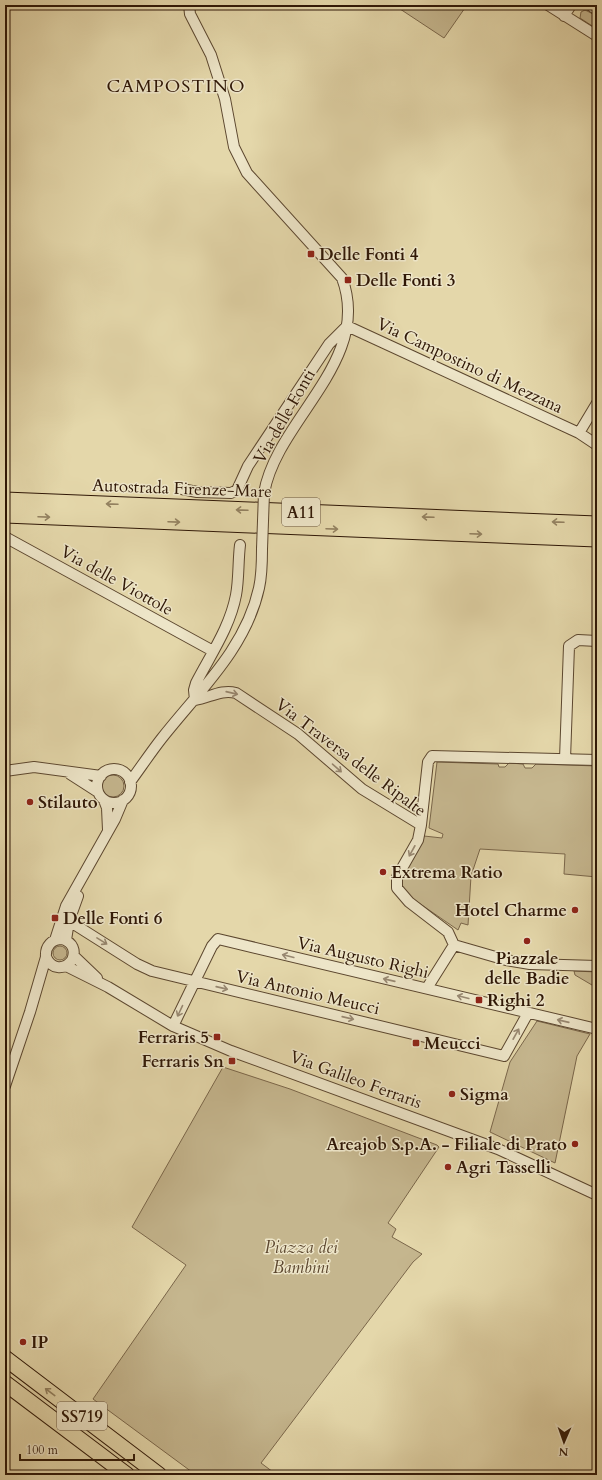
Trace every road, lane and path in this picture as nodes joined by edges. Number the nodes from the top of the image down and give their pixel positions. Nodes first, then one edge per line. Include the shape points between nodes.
1 (548, 5) edge
2 (571, 5) edge
3 (590, 5) edge
4 (190, 8) edge
5 (597, 10) edge
6 (564, 16) junction
7 (597, 36) edge
8 (347, 326) junction
9 (597, 403) edge
10 (579, 433) junction
11 (597, 445) edge
12 (182, 489) dead end
13 (5, 500) edge
14 (5, 515) edge
15 (597, 524) edge
16 (5, 537) edge
17 (597, 539) edge
18 (240, 545) dead end
19 (597, 641) edge
20 (213, 651) junction
21 (195, 700) junction
22 (148, 757) junction
23 (565, 759) junction
24 (597, 760) edge
25 (5, 771) edge
26 (121, 771) junction
27 (66, 772) junction
28 (101, 776) junction
29 (130, 782) junction
30 (101, 796) junction
31 (123, 800) junction
32 (421, 826) junction
33 (108, 832) junction
34 (86, 874) junction
35 (69, 920) junction
36 (55, 940) junction
37 (66, 940) junction
38 (454, 945) junction
39 (74, 956) junction
40 (46, 957) junction
41 (597, 966) edge
42 (61, 967) junction
43 (39, 982) junction
44 (194, 982) junction
45 (108, 988) junction
46 (427, 988) junction
47 (528, 1013) junction
48 (173, 1026) junction
49 (597, 1029) edge
50 (5, 1086) edge
51 (597, 1195) edge
52 (5, 1358) edge
53 (5, 1383) edge
54 (127, 1475) edge
55 (159, 1475) edge

1 - 6 street
2 - 6 street
3 - 5 street
4 - 8 street, Via delle Fonti via 211,55 234,148 247,173 342,278 348,296
6 - 7 street
8 - 10 street, Via Campostino di Mezzana
8 - 12 street, Via delle Fonti via 329,344 248,466 237,490 231,493
8 - 21 street, Via delle Fonti, bridge via 340,348 319,390 270,470 264,493 259,589 249,618 227,657
9 - 10 street
10 - 11 street, Via Campostino di Mezzana
15 -> 13 highway, Autostrada Firenze-Mare / A11
14 -> 17 highway, Autostrada Firenze-Mare / A11
16 - 20 street, Via delle Viottole
18 - 20 street via 234,600 225,628
19 - 23 street via 578,640 569,646
20 - 21 street via 196,683
21 - 22 street, Via delle Fonti
21 -> 32 street, Via Traversa delle Ripalte via 220,692 236,693 298,734 362,789
22 - 26 street, Via delle Fonti
22 - 29 street, Via delle Fonti
23 - 24 street
23 - 32 street via 435,755 428,762
25 - 27 street via 34,767
26 - 28 street, Via delle Fonti via 112,769
26 - 29 street
27 - 28 street
27 - 30 street
28 - 30 street via 97,786
29 - 31 street, Via delle Fonti via 130,792
30 - 31 street via 114,803
30 - 33 street via 109,823
31 - 33 street, Via delle Fonti
32 -> 38 street, Via Traversa delle Ripalte via 418,840 397,877 397,888 409,902 448,932
33 - 34 street
34 - 35 street
34 - 36 street via 66,906
35 - 37 street
35 -> 44 street, Via Antonio Meucci via 147,968
36 - 37 street
36 - 40 street via 49,945
37 - 39 street via 73,947
38 - 41 street via 530,964
38 - 46 street
39 - 42 street
39 - 45 street
40 - 42 street via 51,964
40 - 43 street
42 - 43 street
42 - 45 street
43 - 50 street
46 -> 44 street, Via Augusto Righi via 218,939
44 -> 47 street, Via Antonio Meucci via 504,1056
44 -> 48 street, Via Augusto Righi
45 - 48 street, Via Galileo Ferraris
47 -> 46 street, Via Augusto Righi
49 -> 47 street, Via Augusto Righi
48 - 51 street, Via Galileo Ferraris via 231,1051 498,1149
55 -> 52 highway, SS719
53 - 54 highway, SS719

